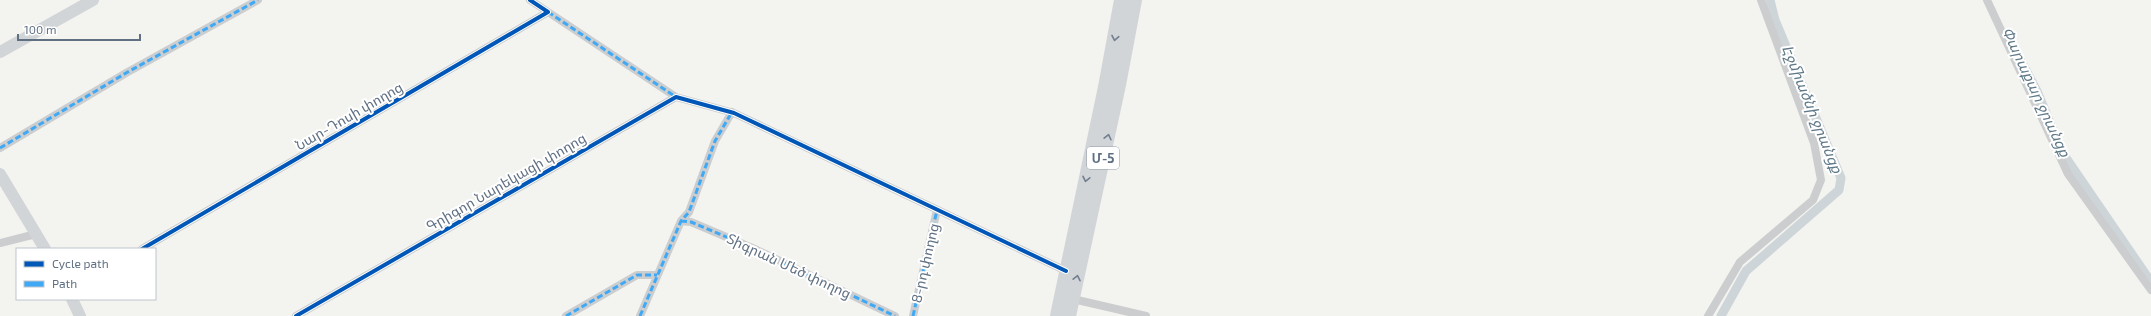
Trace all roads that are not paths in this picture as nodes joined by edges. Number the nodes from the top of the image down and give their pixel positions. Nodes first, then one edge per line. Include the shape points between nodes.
1 (93, 0) edge
2 (258, 0) edge
3 (530, 0) edge
4 (1122, 0) edge
5 (1135, 0) edge
6 (1761, 0) edge
7 (1987, 0) edge
8 (548, 12) junction
9 (0, 52) edge
10 (676, 97) junction
11 (733, 112) junction
12 (0, 148) edge
13 (0, 174) edge
14 (937, 210) junction
15 (681, 220) junction
16 (36, 234) junction
17 (0, 243) edge
18 (44, 248) edge
19 (144, 248) edge
20 (1066, 271) junction
21 (657, 275) junction
22 (2151, 290) edge
23 (1073, 299) junction
24 (72, 300) edge
25 (80, 316) edge
26 (296, 316) edge
27 (566, 316) edge
28 (640, 316) edge
29 (895, 316) edge
30 (912, 316) edge
31 (1057, 316) edge
32 (1069, 316) edge
33 (1146, 316) edge
34 (1708, 316) edge

1 - 9 main road
2 - 12 street via 132,69
3 - 8 street
4 -> 20 highway, Մ-5 via 1106,88
23 -> 5 highway, Մ-5
6 - 34 street via 1814,143 1821,180 1813,200 1740,262
7 - 22 street via 2068,174
8 - 10 street
8 - 19 street, Նար-Դոսի փողոց
10 - 11 street
10 - 26 street, Գրիգոր Նարեկացի փողոց
11 - 14 street
11 - 15 street via 715,141 689,212
13 - 16 main road
14 - 20 street
14 - 30 street, 8-րդ փողոց
15 - 21 street
15 - 29 street, Տիգրան Մեծ փողոց via 757,250
16 - 17 street
16 - 18 main road
20 - 31 highway, Մ-5
21 - 27 street via 637,275
21 - 28 street
23 - 32 highway, Մ-5
23 - 33 street
24 - 25 main road

